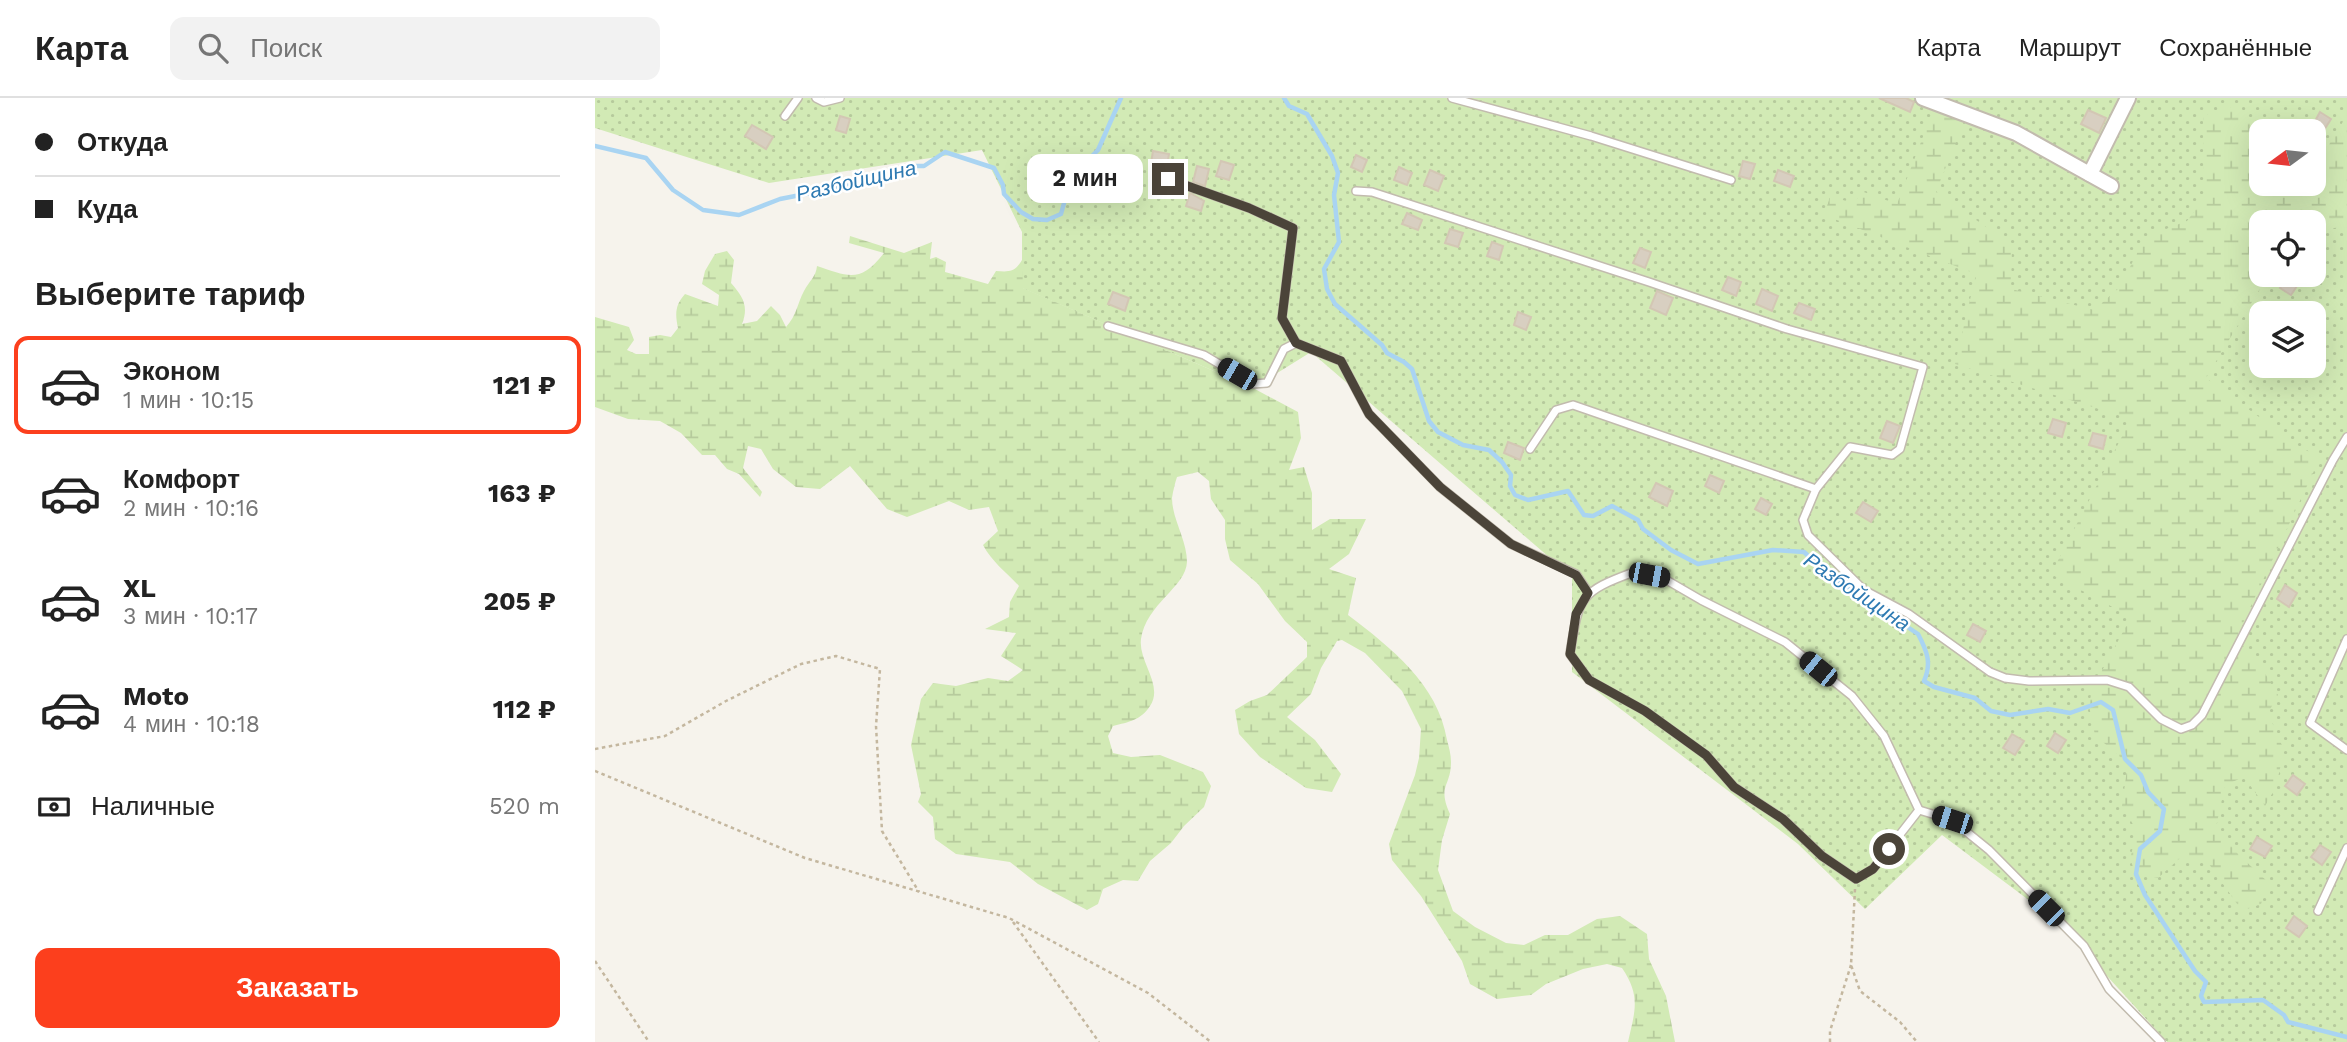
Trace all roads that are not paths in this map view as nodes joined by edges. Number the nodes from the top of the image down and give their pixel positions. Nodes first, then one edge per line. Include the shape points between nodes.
1 (799, 98) edge
2 (816, 98) edge
3 (840, 98) edge
4 (1452, 98) edge
5 (1923, 98) edge
6 (2128, 98) edge
7 (785, 116) dead end
8 (2090, 174) junction
9 (1168, 179) dead end
10 (1731, 180) dead end
11 (2111, 186) dead end
12 (1356, 191) dead end
13 (1108, 326) dead end
14 (1296, 343) junction
15 (2347, 437) edge
16 (1530, 449) dead end
17 (1816, 489) junction
18 (1588, 593) junction
19 (2347, 639) edge
20 (2347, 750) edge
21 (1919, 810) junction
22 (2347, 848) edge
23 (2318, 911) dead end
24 (2161, 1042) edge

1 - 7 lane
2 - 3 lane via 824,102
4 - 10 lane
5 - 8 street via 2016,133
6 - 8 street
8 - 11 street
9 - 14 lane via 1293,228 1282,318
12 - 17 lane via 1372,192 1787,329 1923,368 1900,449 1892,455 1850,447
13 - 14 lane via 1204,355 1253,384 1267,383 1284,349
14 - 18 lane via 1341,361 1369,414 1440,487 1511,544 1576,575
15 - 17 lane via 2202,715 2181,729 2161,719 2129,687 2107,680 2029,681 1990,672 1909,614 1864,590 1808,535 1803,520
16 - 17 lane via 1556,410 1573,405
18 - 21 lane via 1635,572 1663,578 1785,642 1852,696 1884,736
18 - 21 lane via 1576,614 1570,654 1589,680 1645,711 1706,755 1734,787 1783,819 1822,856 1856,879 1873,869
19 - 20 lane via 2310,723
21 - 24 lane via 1952,820 1989,850 2084,946 2109,989
22 - 23 lane

